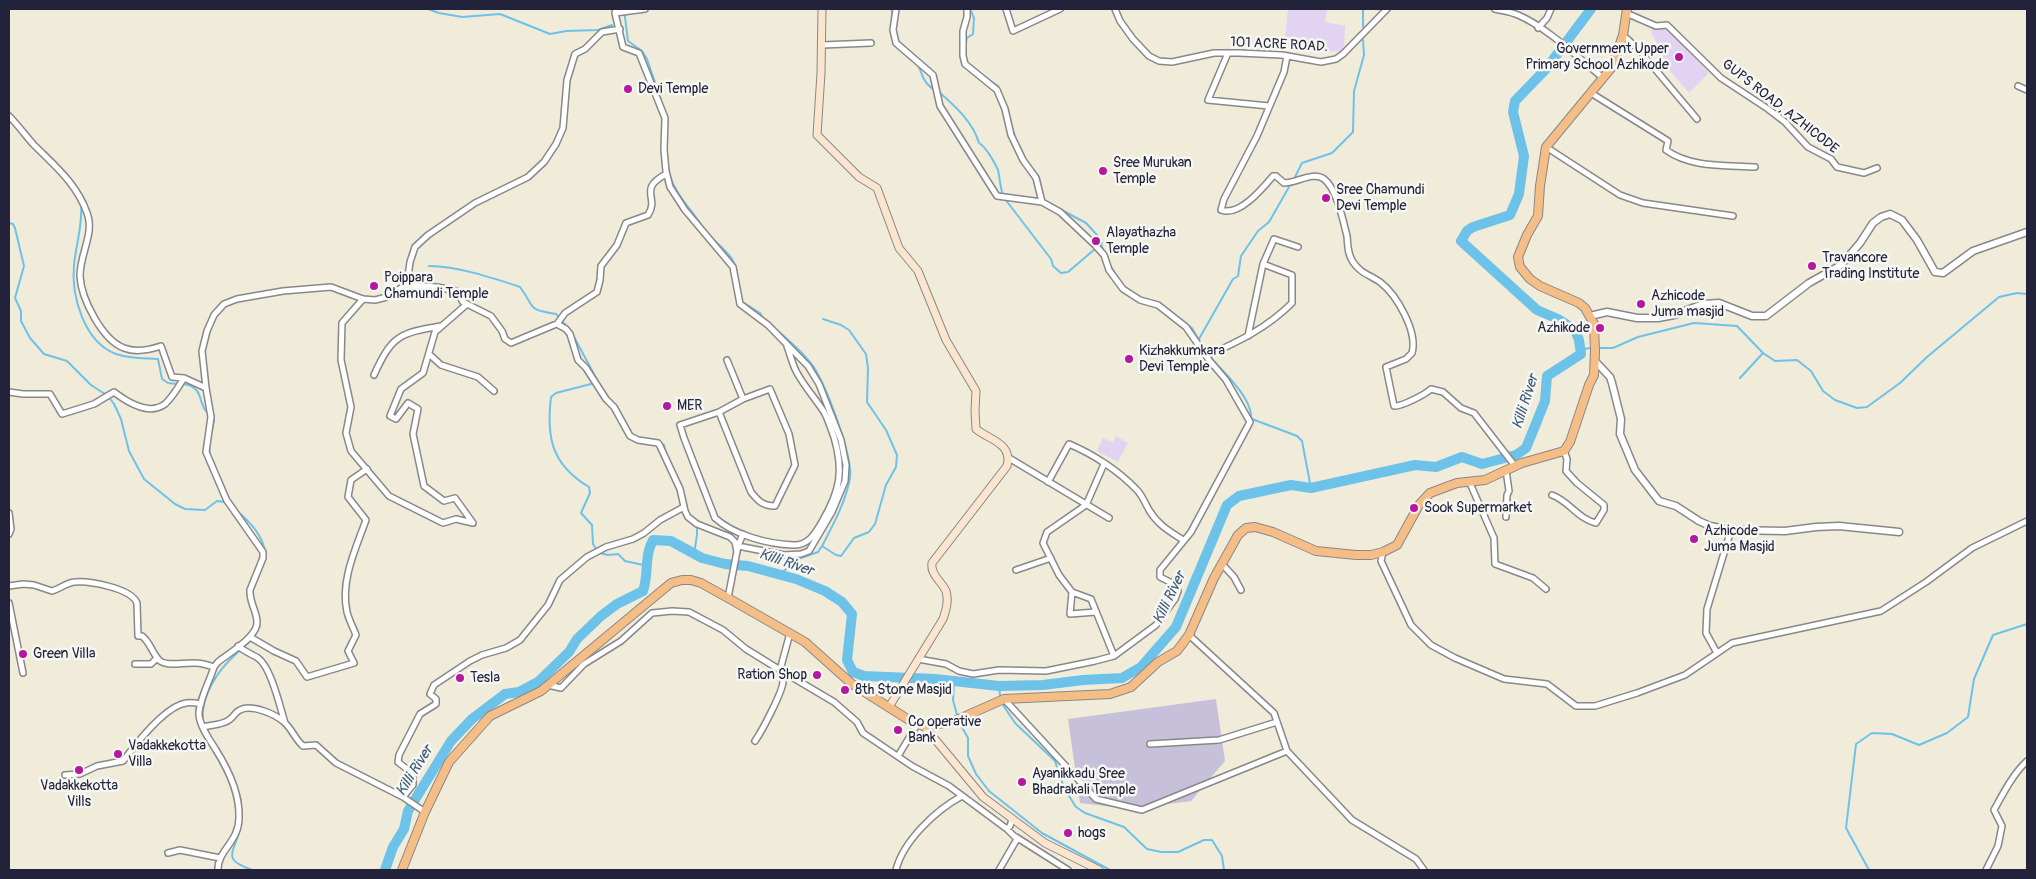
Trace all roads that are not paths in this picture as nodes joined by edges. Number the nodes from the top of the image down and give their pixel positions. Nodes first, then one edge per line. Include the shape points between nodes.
1 (645, 9) edge
2 (822, 9) edge
3 (896, 9) edge
4 (967, 9) edge
5 (1006, 9) edge
6 (1060, 9) edge
7 (1115, 9) edge
8 (1387, 9) edge
9 (1495, 9) edge
10 (1551, 9) edge
11 (616, 11) edge
12 (1627, 11) edge
13 (1048, 12) edge
14 (1538, 28) junction
15 (620, 29) junction
16 (1623, 35) junction
17 (871, 43) dead end
18 (822, 45) junction
19 (1228, 53) junction
20 (1287, 56) junction
21 (1603, 78) junction
22 (2018, 86) dead end
23 (2027, 90) edge
24 (1591, 93) junction
25 (1269, 106) junction
26 (9, 116) edge
27 (1697, 119) dead end
28 (1546, 147) junction
29 (1755, 167) dead end
30 (1877, 168) dead end
31 (666, 174) junction
32 (1042, 202) junction
33 (1733, 216) dead end
34 (2027, 232) edge
35 (1298, 247) dead end
36 (1263, 264) junction
37 (405, 285) junction
38 (363, 299) junction
39 (467, 304) junction
40 (1590, 316) junction
41 (557, 324) junction
42 (442, 326) junction
43 (1248, 336) junction
44 (787, 344) junction
45 (428, 354) junction
46 (1206, 356) junction
47 (728, 360) dead end
48 (1595, 361) junction
49 (374, 375) dead end
50 (181, 382) junction
51 (206, 388) junction
52 (494, 391) dead end
53 (9, 392) edge
54 (743, 400) junction
55 (719, 412) junction
56 (1564, 451) junction
57 (1009, 458) junction
58 (1513, 463) junction
59 (1104, 464) junction
60 (367, 469) junction
61 (1506, 470) junction
62 (1469, 481) junction
63 (1048, 482) junction
64 (1552, 495) dead end
65 (1086, 505) junction
66 (684, 508) junction
67 (9, 513) edge
68 (1109, 518) dead end
69 (1506, 518) dead end
70 (2027, 521) edge
71 (1731, 530) junction
72 (1899, 532) dead end
73 (9, 534) edge
74 (743, 534) junction
75 (1183, 540) junction
76 (738, 546) junction
77 (1383, 552) junction
78 (737, 555) junction
79 (1051, 558) junction
80 (1222, 564) junction
81 (1016, 570) dead end
82 (9, 586) edge
83 (1546, 589) dead end
84 (1241, 590) dead end
85 (1072, 592) junction
86 (728, 598) junction
87 (9, 603) edge
88 (1096, 612) junction
89 (12, 630) edge
90 (790, 633) junction
91 (1189, 635) junction
92 (250, 637) junction
93 (238, 646) junction
94 (1717, 653) junction
95 (1114, 656) junction
96 (157, 658) junction
97 (918, 659) junction
98 (135, 664) dead end
99 (214, 667) junction
100 (780, 670) junction
101 (23, 673) dead end
102 (548, 685) junction
103 (1004, 699) junction
104 (201, 704) junction
105 (889, 707) junction
106 (1277, 722) junction
107 (284, 723) junction
108 (921, 725) junction
109 (204, 726) junction
110 (755, 741) dead end
111 (1150, 744) dead end
112 (1287, 751) junction
113 (898, 756) junction
114 (2027, 761) edge
115 (65, 775) dead end
116 (962, 796) junction
117 (403, 797) junction
118 (425, 812) junction
119 (1012, 820) junction
120 (1007, 829) junction
121 (1016, 837) junction
122 (168, 853) dead end
123 (220, 858) junction
124 (218, 870) edge
125 (402, 870) edge
126 (896, 870) edge
127 (999, 870) edge
128 (1068, 870) edge
129 (1099, 870) edge
130 (1424, 870) edge
131 (1986, 870) edge

1 - 11 street
2 - 18 main road
3 - 32 street via 893,30 896,43 933,74 940,106 997,196
4 - 32 street via 963,30 965,64 997,90 1011,135 1036,178
5 - 13 street via 1013,30
6 - 13 street
7 - 19 street, 101 ACRE ROAD. via 1133,39 1155,60 1172,62
8 - 20 street, 101 ACRE ROAD. via 1336,59 1321,62
9 - 14 street via 1517,15
10 - 14 street
11 - 15 street
12 - 16 main road
12 - 30 street, GUPS ROAD, AZHICODE via 1656,26 1667,25 1721,78 1785,122 1808,147 1831,159 1836,167 1864,173
14 - 21 street
15 - 31 street via 623,47 639,52 665,118
15 - 37 street via 602,32 575,54 566,80 563,128 544,162 528,177 475,204 428,235 415,247
16 - 21 main road via 1612,67
16 - 27 street
17 - 18 street
18 - 57 main road via 817,135 859,177 877,188 899,248 918,271 946,340 976,391 976,429 1004,446
19 - 20 street, 101 ACRE ROAD.
19 - 25 street via 1208,100
20 - 25 street via 1284,72
21 - 24 main road
22 - 23 street
24 - 28 main road
24 - 29 street via 1668,141 1666,150 1676,158
25 - 58 street via 1221,204 1222,211 1231,211 1246,204 1273,176 1284,183 1315,176 1325,180 1336,199 1351,260 1365,275 1381,283 1398,302 1412,334 1412,353 1406,359 1386,366 1394,406 1431,389 1443,392 1461,408 1474,413
26 - 50 street via 75,187 84,205 90,224 80,273 81,286 92,313 113,342 123,348 138,351 161,346 172,377
28 - 33 street via 1620,195 1643,204
28 - 40 main road via 1538,216 1519,251 1518,262 1540,286 1579,303
31 - 41 street via 651,186 652,206 648,214 626,223 617,245 601,266 597,292 565,313
31 - 44 street via 670,187 685,210 732,267 740,304
32 - 46 street via 1060,212 1097,248 1123,289 1140,300 1158,305 1183,324
34 - 40 street via 1973,250 1943,273 1934,272 1902,220 1890,214 1874,223 1841,265 1809,283 1766,316 1752,316 1719,303 1703,304 1658,318 1607,312
35 - 36 street via 1274,239
36 - 43 street
36 - 43 street via 1292,275 1292,303
37 - 38 street via 387,297
37 - 39 street via 447,288 459,294
38 - 51 street via 331,287 283,291 224,304 214,315 202,351
38 - 60 street via 342,323 341,360 351,407 346,433 351,450
39 - 41 street via 491,316 511,343
39 - 42 street
40 - 48 main road via 1594,324
41 - 66 street via 570,334 578,360 614,407 630,436 658,443 680,489
42 - 45 street via 435,332
42 - 49 street via 409,332 396,339 382,357
43 - 46 street
44 - 74 street via 796,372 826,415 833,433 840,464 839,484 814,536 806,542 797,546 780,545
44 - 76 street via 808,366 819,384 841,440 846,465 845,481 832,512 809,551 784,555
45 - 52 street via 441,365 478,377
45 - 60 street via 423,373 401,389 390,416 396,420 408,403 418,409 413,434 424,486 444,501 455,498 472,523 456,519 443,523 389,496
46 - 75 street via 1226,380 1250,422 1196,523
47 - 54 street
48 - 56 main road via 1594,375
48 - 71 street via 1610,377 1621,419 1620,434 1635,470 1652,494 1659,501 1676,506 1699,521
50 - 51 street
50 - 53 street via 164,404 148,408 129,403 114,392 94,404 62,414 50,394
51 - 92 street via 211,414 206,452 227,502 263,552 250,590 257,621 257,628
54 - 55 street
54 - 55 street via 770,389 789,434 795,465 775,506 760,503 751,492
55 - 74 street via 680,426 715,518 723,526
56 - 58 main road
56 - 64 street via 1566,471 1604,505 1604,510 1596,523 1589,522 1562,499
57 - 63 street
57 - 97 main road via 1007,466 932,563 933,572 945,590 947,605 936,632
58 - 61 main road
59 - 63 street via 1069,444
59 - 65 street
59 - 75 street via 1137,490 1162,528
60 - 92 street via 352,480 348,497 366,520 349,570 347,591 347,612 356,635 348,651 354,664 307,677 296,661
61 - 62 main road via 1485,480
61 - 69 street via 1510,490
62 - 77 main road via 1440,488 1424,498 1397,545
62 - 83 street via 1494,538 1495,564 1532,578
63 - 65 street
65 - 68 street
65 - 79 street via 1047,532 1043,544
66 - 78 street via 691,521 730,537 735,542
66 - 117 street via 633,539 587,557 560,580 548,605 520,640 470,661 434,685 430,694 436,699 436,704 420,714 399,756 398,762 413,774 413,785
67 - 73 street via 12,529
70 - 94 street via 1972,548 1881,611 1732,644
71 - 72 street via 1784,531 1839,526
71 - 94 street via 1707,609 1706,633
74 - 76 street
75 - 95 street via 1160,570 1160,577 1176,586 1175,599 1156,625
76 - 78 street
77 - 80 main road via 1349,555 1316,550 1250,526 1238,535
77 - 94 street via 1381,562 1410,625 1431,645 1504,679 1546,684 1576,706 1595,706 1637,693 1684,675
78 - 86 street
79 - 81 street
79 - 85 street via 1059,576
80 - 84 street
80 - 91 main road
82 - 96 street via 34,585 52,591 73,582 120,588 135,598 138,636 148,640
85 - 88 street via 1090,599
85 - 88 street via 1070,614
86 - 90 main road
86 - 102 main road via 691,580 671,584
87 - 89 street
88 - 95 street
89 - 101 street
90 - 100 street
90 - 105 main road via 852,684
91 - 103 main road via 1177,651 1158,662 1131,687 1110,694
91 - 106 street via 1274,714
92 - 93 street
93 - 99 street
93 - 107 street via 259,659 272,680
95 - 97 street via 1046,671 999,670 973,674 946,664
96 - 98 street via 151,664
96 - 99 street via 166,664 194,663
97 - 105 main road
99 - 104 street
100 - 102 street via 723,630 689,612 672,611 652,613 621,640 584,664 561,688
100 - 110 street via 781,689
100 - 113 street via 834,702 857,722 863,733
102 - 118 main road via 490,716 449,762
103 - 108 main road via 952,722
103 - 112 street via 1096,799 1142,810
104 - 109 street via 199,716
104 - 115 street via 185,703 170,709 123,761 97,766 80,774
105 - 108 main road
106 - 111 street via 1219,740
106 - 112 street
107 - 109 street via 271,714 244,708 222,724
107 - 117 street via 303,746 316,744 336,763
108 - 113 street
108 - 119 main road via 983,797
109 - 123 street via 224,762 238,803 238,831
112 - 130 street via 1352,820 1416,859
113 - 116 street
114 - 131 street via 2007,786 1994,810 2002,826 1998,846
116 - 120 street
116 - 126 street via 916,832
117 - 118 street
118 - 125 main road
119 - 120 street
119 - 129 main road via 1045,843
120 - 121 street
121 - 127 street
121 - 128 street
122 - 123 street via 180,850
123 - 124 street

